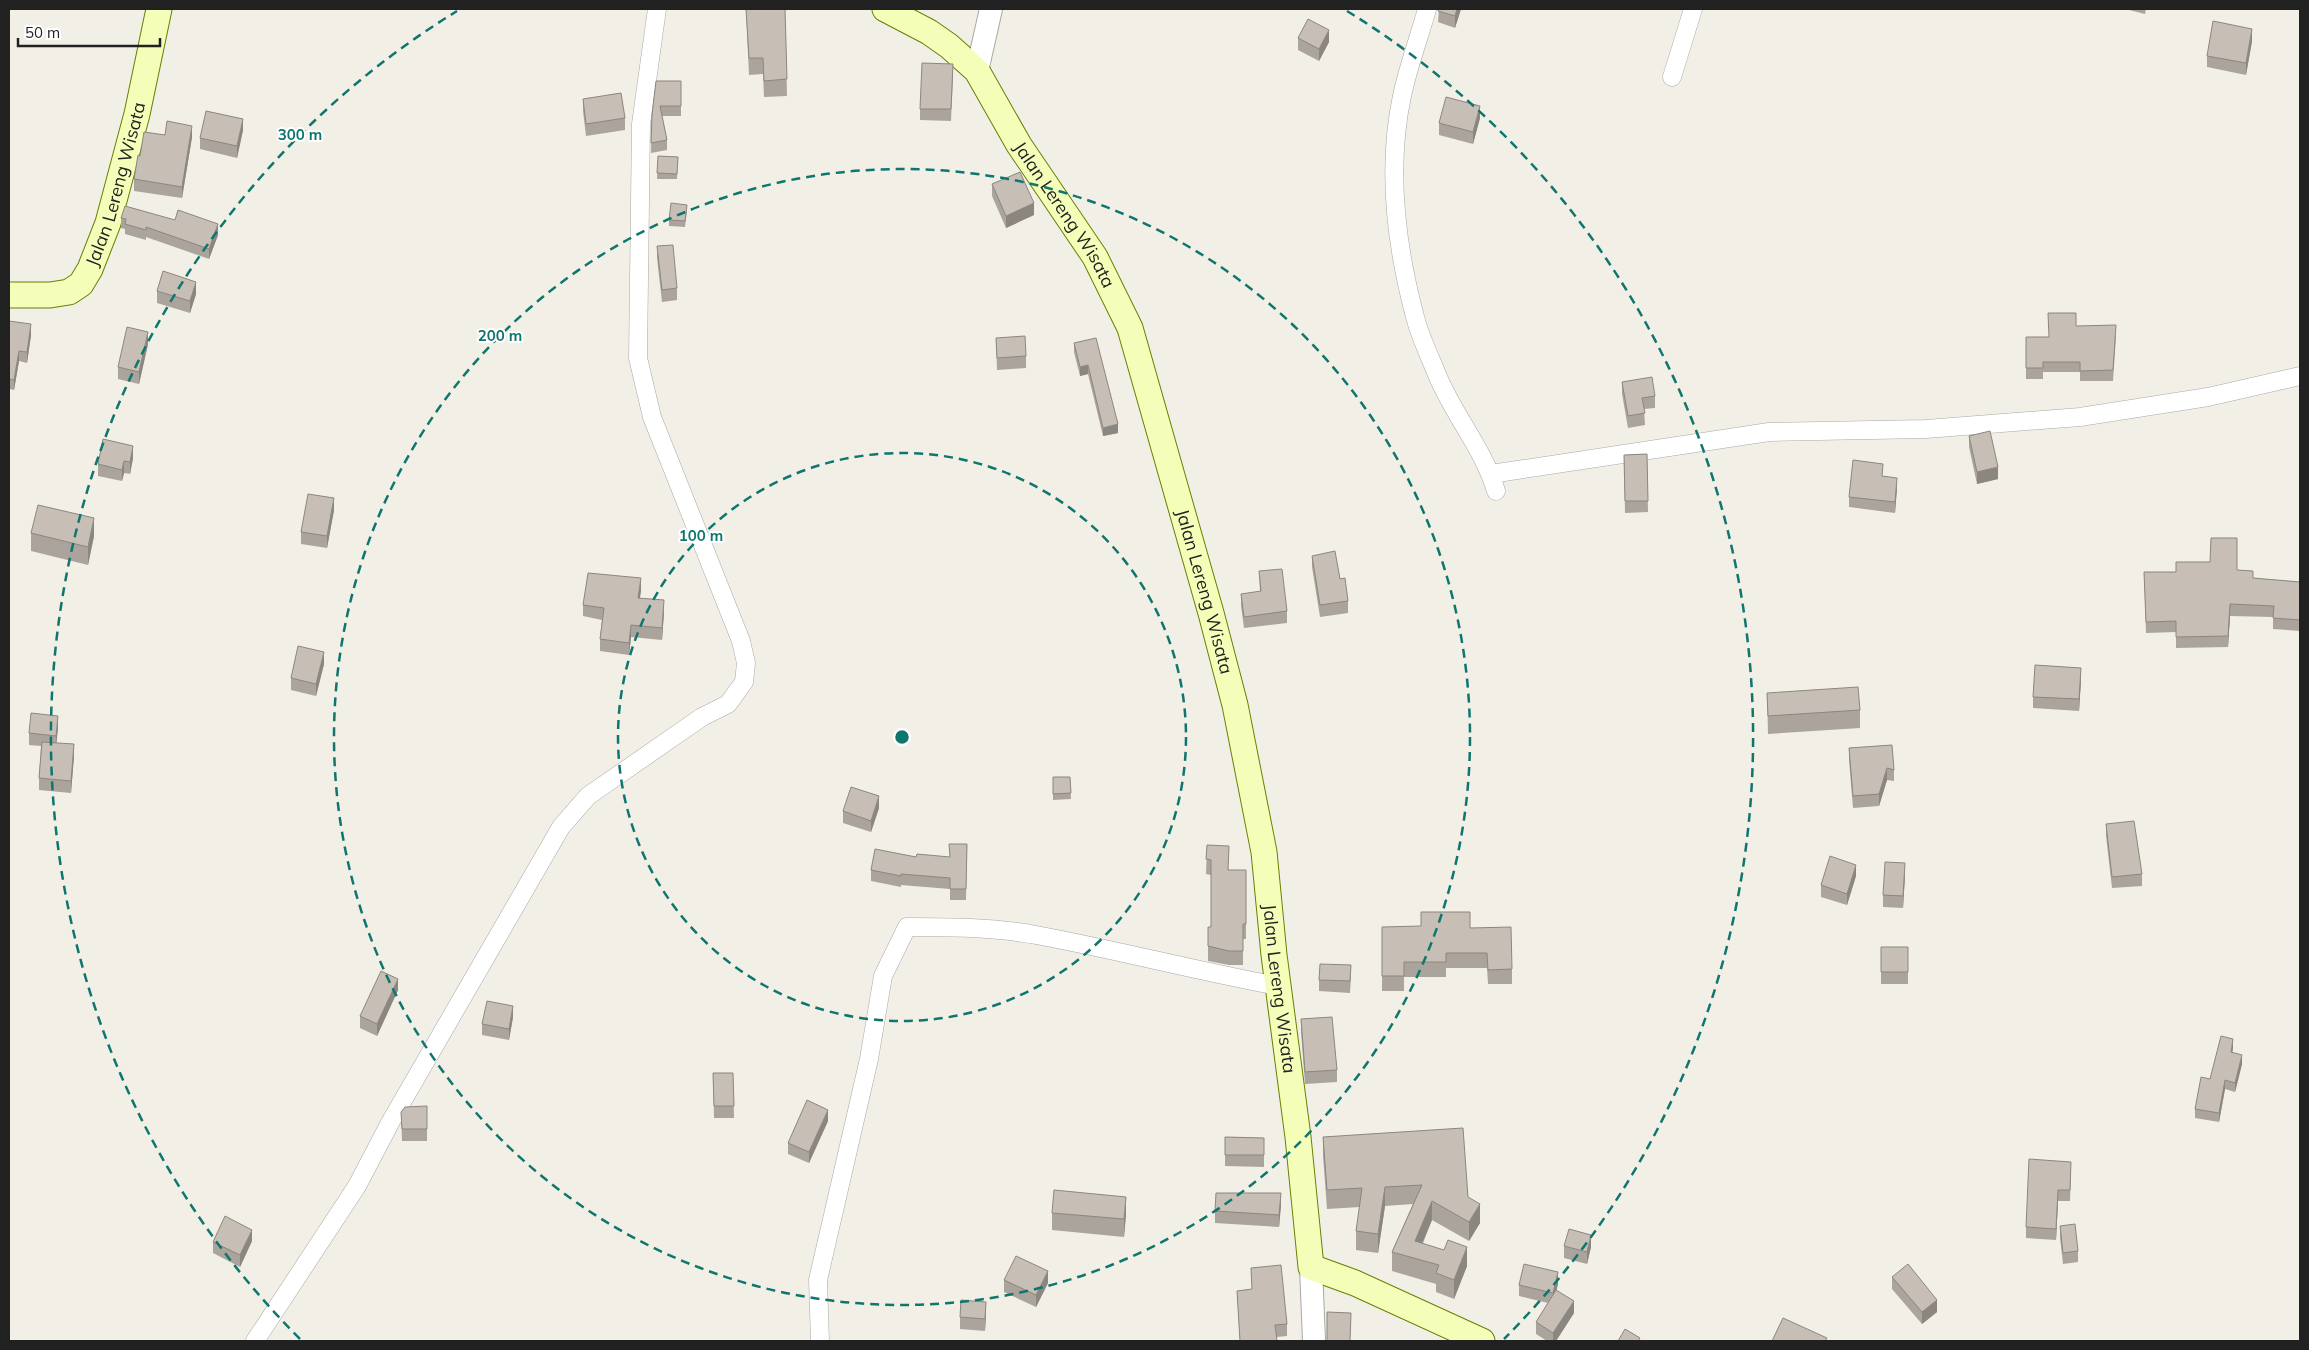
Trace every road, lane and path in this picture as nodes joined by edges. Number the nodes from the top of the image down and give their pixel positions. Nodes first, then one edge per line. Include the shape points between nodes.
1 (160, 9) edge
2 (657, 9) edge
3 (885, 9) edge
4 (991, 9) edge
5 (1427, 9) edge
6 (1693, 9) edge
7 (977, 71) junction
8 (1672, 77) dead end
9 (9, 295) edge
10 (2300, 376) edge
11 (1491, 474) junction
12 (1496, 491) dead end
13 (1278, 986) junction
14 (1311, 1268) junction
15 (254, 1341) edge
16 (820, 1341) edge
17 (1314, 1341) edge
18 (1482, 1341) edge

1 - 9 main road, Jalan Lereng Wisata via 135,124 108,224 90,269 81,284 69,292
2 - 15 street via 641,124 638,358 652,417 741,641 746,663 744,682 728,704 702,717 588,796 561,827 391,1121 357,1186
3 - 7 main road, Jalan Lereng Wisata via 950,46
4 - 7 street
5 - 11 street via 1402,96 1396,139 1396,206 1401,251 1414,314 1439,379
6 - 8 street
7 - 13 main road, Jalan Lereng Wisata via 1019,145 1095,257 1130,328 1235,705 1264,852
10 - 11 street via 2208,397 2080,417 1926,430 1769,432
11 - 12 street
13 - 14 main road, Jalan Lereng Wisata
13 - 16 street via 1034,934 958,927 907,927 883,976 869,1059 818,1280
14 - 17 street
14 - 18 main road via 1355,1283

